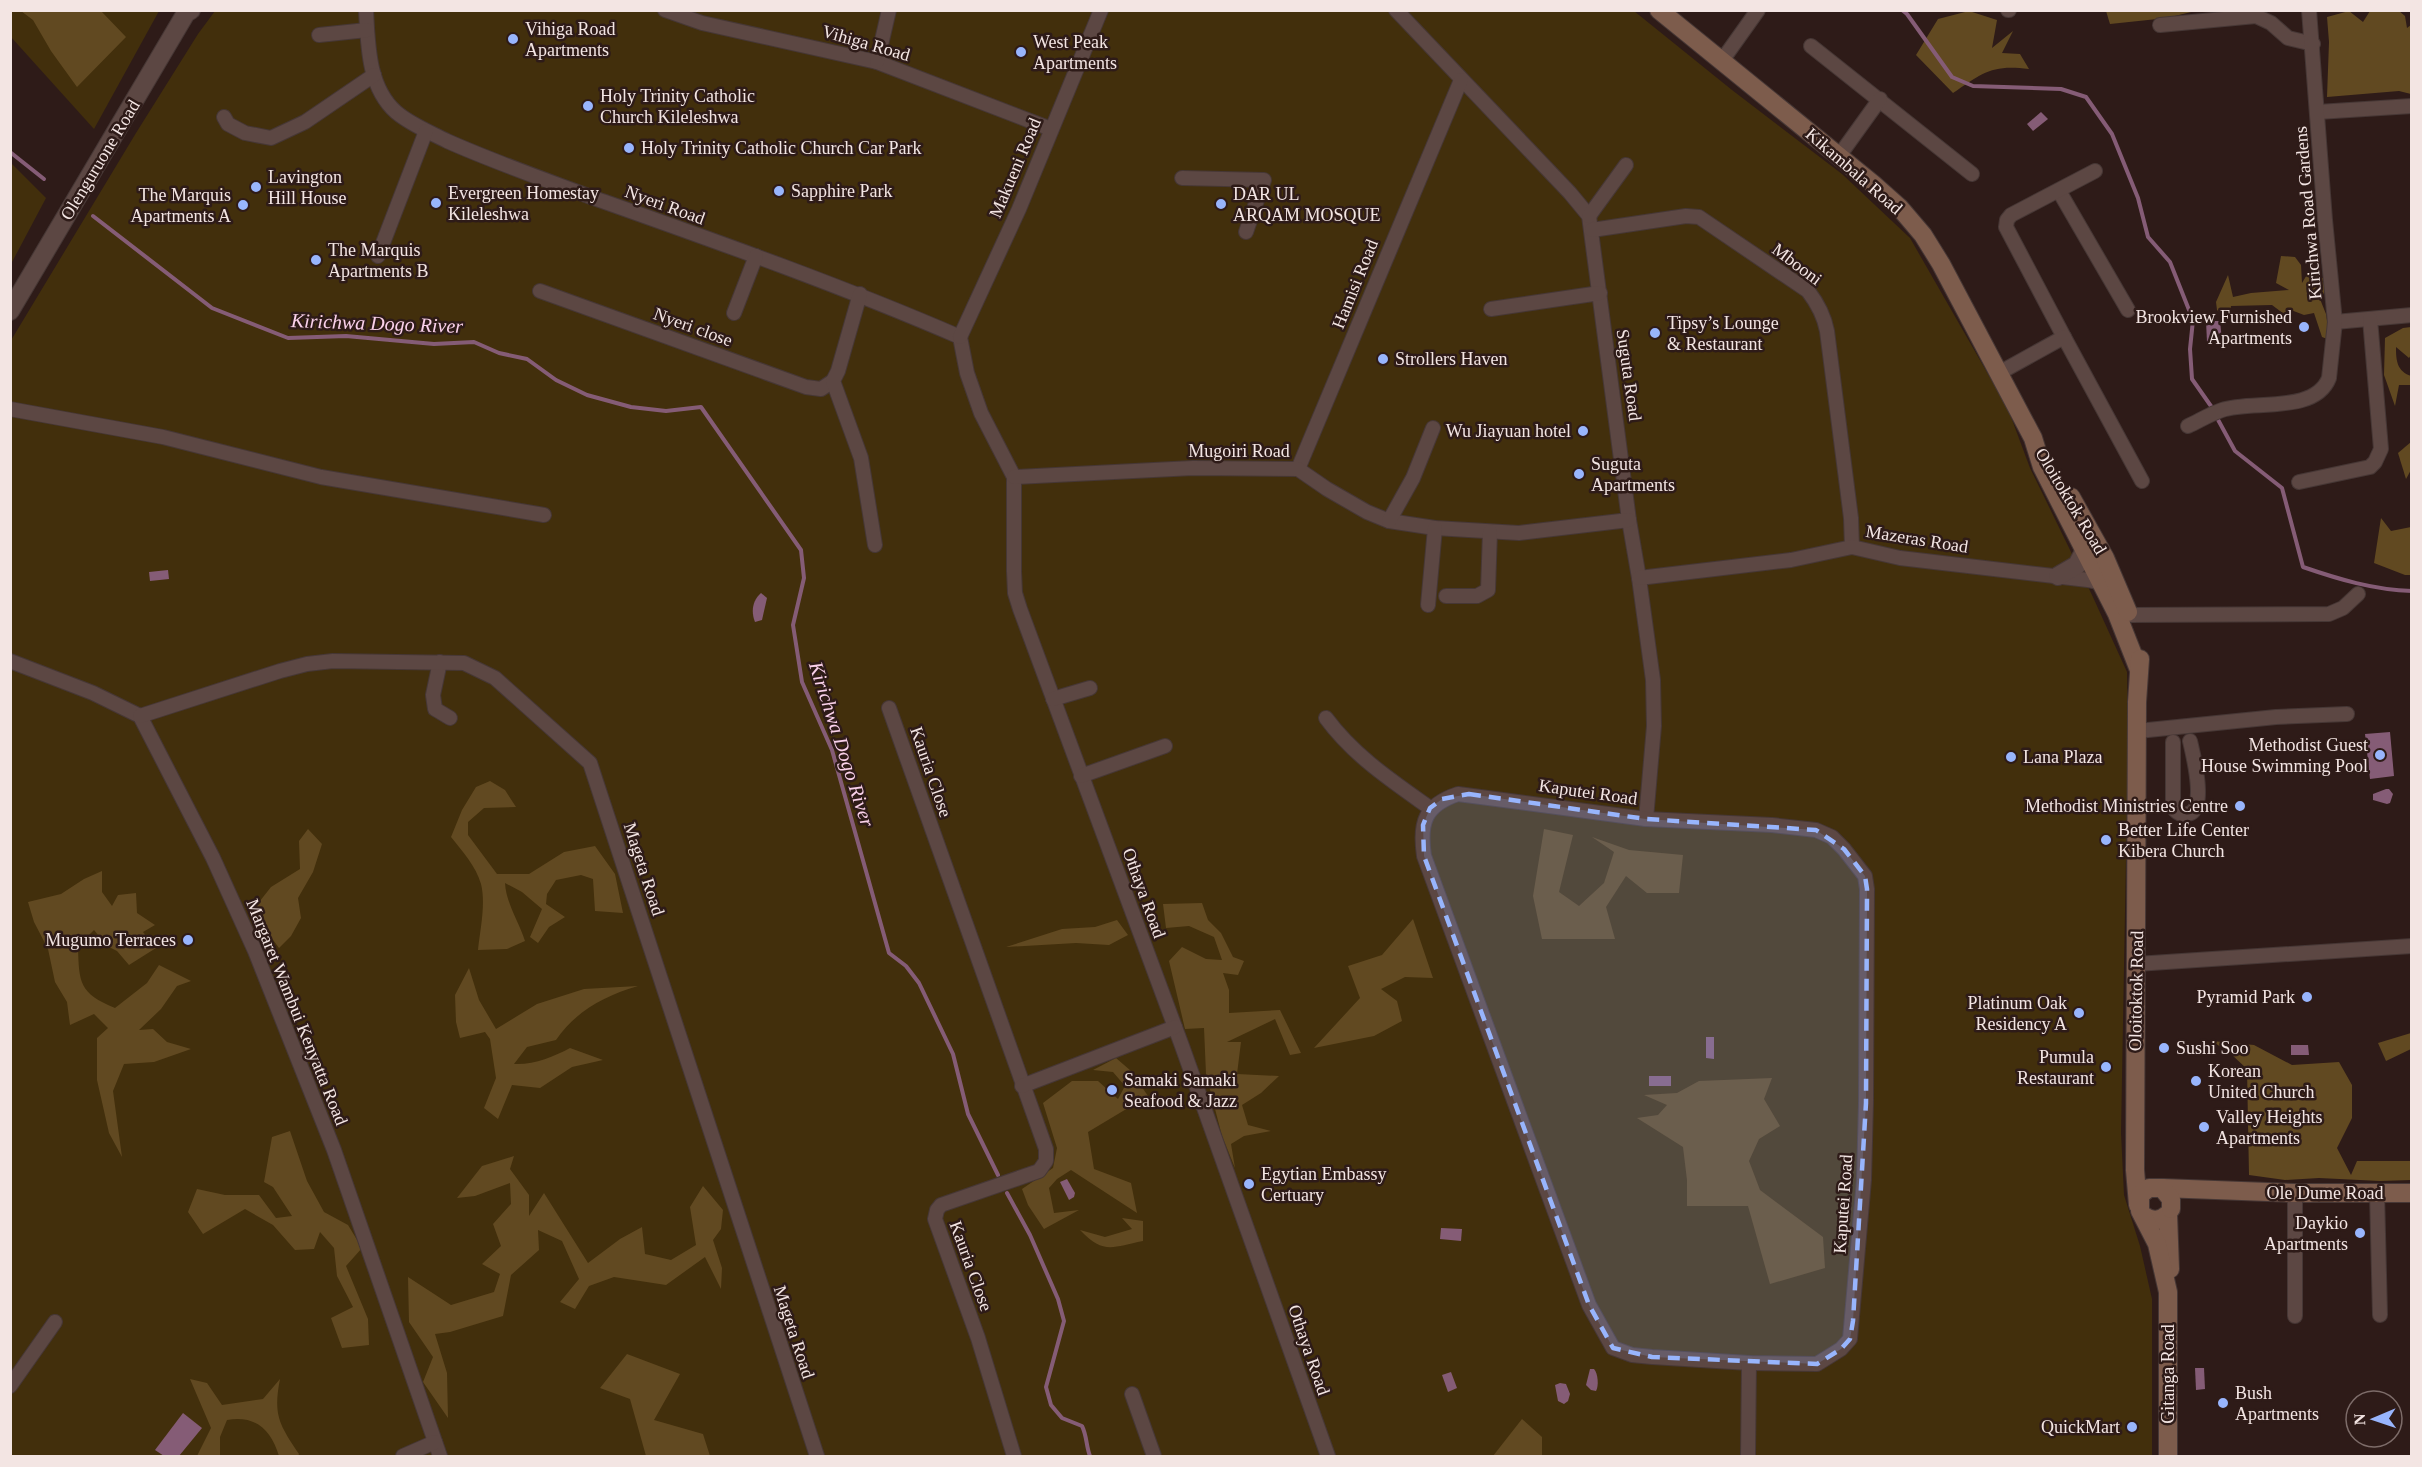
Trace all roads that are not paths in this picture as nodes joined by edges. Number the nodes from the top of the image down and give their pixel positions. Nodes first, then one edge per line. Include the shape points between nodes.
1 (366, 10) edge
2 (665, 10) edge
3 (889, 10) edge
4 (1101, 10) edge
5 (1396, 10) edge
6 (1659, 10) edge
7 (1758, 10) edge
8 (2309, 10) edge
9 (188, 11) edge
10 (2160, 25) dead end
11 (367, 30) junction
12 (319, 35) dead end
13 (2313, 44) junction
14 (1811, 46) dead end
15 (877, 62) junction
16 (1721, 62) junction
17 (374, 75) junction
18 (1461, 80) junction
19 (1880, 99) junction
20 (2412, 106) edge
21 (2318, 112) junction
22 (224, 117) dead end
23 (1051, 129) junction
24 (426, 131) junction
25 (1839, 156) junction
26 (1626, 165) dead end
27 (2095, 171) dead end
28 (1972, 174) dead end
29 (1182, 178) dead end
30 (2059, 191) junction
31 (1591, 223) junction
32 (1246, 232) dead end
33 (378, 256) dead end
34 (756, 256) junction
35 (540, 291) dead end
36 (1600, 293) junction
37 (860, 294) junction
38 (1491, 309) dead end
39 (2128, 310) dead end
40 (10, 311) edge
41 (734, 313) dead end
42 (2412, 315) edge
43 (2370, 319) junction
44 (2335, 322) junction
45 (960, 337) junction
46 (2064, 337) junction
47 (1999, 373) junction
48 (832, 381) junction
49 (10, 409) edge
50 (2194, 423) dead end
51 (1433, 428) dead end
52 (2033, 438) junction
53 (1298, 469) junction
54 (1014, 477) junction
55 (2142, 481) dead end
56 (2299, 482) dead end
57 (544, 515) dead end
58 (1629, 520) junction
59 (1389, 521) junction
60 (1435, 528) junction
61 (2090, 531) junction
62 (1490, 532) junction
63 (875, 545) dead end
64 (1852, 547) junction
65 (2085, 550) junction
66 (2058, 576) junction
67 (1639, 578) junction
68 (2100, 579) junction
69 (2358, 594) dead end
70 (1446, 596) dead end
71 (1428, 605) dead end
72 (2129, 615) junction
73 (440, 662) junction
74 (13, 663) edge
75 (2139, 670) junction
76 (1090, 688) dead end
77 (1053, 699) junction
78 (889, 708) dead end
79 (2347, 714) dead end
80 (140, 716) junction
81 (450, 718) dead end
82 (1326, 718) dead end
83 (2138, 731) junction
84 (2190, 741) dead end
85 (2173, 742) dead end
86 (1165, 746) dead end
87 (1081, 776) junction
88 (1430, 808) junction
89 (1646, 819) junction
90 (2412, 946) edge
91 (2136, 964) junction
92 (1175, 1027) junction
93 (1022, 1086) junction
94 (2136, 1132) junction
95 (2161, 1187) junction
96 (2238, 1192) junction
97 (2295, 1193) junction
98 (2377, 1193) junction
99 (2412, 1193) edge
100 (2141, 1210) junction
101 (2169, 1212) junction
102 (2168, 1292) junction
103 (2380, 1315) dead end
104 (2295, 1316) dead end
105 (55, 1322) dead end
106 (1749, 1363) junction
107 (10, 1386) edge
108 (1132, 1394) dead end
109 (435, 1442) junction
110 (403, 1456) edge
111 (440, 1456) edge
112 (817, 1456) edge
113 (1014, 1456) edge
114 (1154, 1456) edge
115 (1328, 1456) edge
116 (1748, 1456) edge
117 (2168, 1456) edge

1 - 11 street, Nyeri Road
2 - 15 street, Vihiga Road
3 - 15 street
4 - 23 street, Makueni Road
5 - 18 street
6 - 16 main road, Kikambala Road
7 - 16 street
8 - 13 street, Kirichwa Road Gardens
9 - 40 street, Olenguruone Road
10 - 13 street via 2256,16 2288,38
11 - 12 street
11 - 17 street, Nyeri Road
13 - 21 street, Kirichwa Road Gardens
14 - 19 street
15 - 23 street, Vihiga Road
16 - 25 main road, Kikambala Road
17 - 22 street via 305,122 271,138 245,133 228,124
17 - 24 street, Nyeri Road via 395,111
18 - 31 street via 1570,193
18 - 53 street, Hamisi Road
19 - 25 street
19 - 28 street
20 - 21 street
21 - 44 street, Kirichwa Road Gardens
23 - 45 street, Makueni Road
24 - 33 street
24 - 34 street, Nyeri Road via 503,165
25 - 47 main road, Kikambala Road via 1900,208 1923,235
26 - 31 street
27 - 30 street
29 - 32 street via 1264,180
30 - 39 street
30 - 46 street via 2011,215 2006,227
31 - 36 street, Suguta Road
31 - 64 street, Mbooni via 1699,217 1808,291 1823,313 1827,332
34 - 37 street, Nyeri Road
34 - 41 street
35 - 48 street, Nyeri close via 806,387 821,388
36 - 38 street
36 - 58 street, Suguta Road
37 - 45 street, Nyeri Road
37 - 48 street
42 - 43 street
43 - 44 street
43 - 56 street via 2381,449 2378,456 2370,467
44 - 50 street, Kirichwa Road Gardens via 2329,378 2320,392 2288,402 2223,410
45 - 54 street, Othaya Road via 981,413
46 - 47 street
46 - 55 street
47 - 52 main road, Kikambala Road
48 - 63 street via 861,459
49 - 57 street via 163,437 321,477
51 - 59 street via 1413,478
52 - 61 main road, Oloitoktok Road
52 - 65 main road, Oloitoktok Road via 2042,467
53 - 54 street, Mugoiri Road via 1193,468
53 - 59 street, Mugoiri Road via 1341,498
54 - 77 street, Othaya Road via 1015,593
58 - 62 street, Mugoiri Road via 1520,533
58 - 67 street, Suguta Road
59 - 60 street, Mugoiri Road
60 - 62 street, Mugoiri Road
60 - 71 street
61 - 68 street
61 - 68 main road, Oloitoktok Road via 2105,558
62 - 70 street via 1488,590 1477,596
64 - 66 street, Mazeras Road via 1900,558
64 - 67 street, Mazeras Road via 1791,560
65 - 66 street via 2077,566
65 - 68 main road, Oloitoktok Road
66 - 68 street, Mazeras Road
67 - 89 street, Suguta Road via 1653,680 1654,726
68 - 72 main road, Oloitoktok Road
68 - 75 main road, Oloitoktok Road
69 - 72 street via 2343,608 2329,614
72 - 75 main road, Oloitoktok Road via 2137,636
73 - 80 street, Mageta Road via 307,664
73 - 81 street via 432,701 435,709
73 - 112 street, Mageta Road via 464,663 495,678 590,763
74 - 80 street via 93,693
75 - 83 main road, Oloitoktok Road
76 - 77 street
77 - 87 street, Othaya Road
78 - 93 street, Kauria Close
79 - 83 street
80 - 109 street, Margaret Wambui Kenyatta Road via 213,858 255,951 334,1150
82 - 88 street via 1370,765
83 - 91 main road, Oloitoktok Road
84 - 85 street via 2198,800 2196,810 2184,815 2175,810 2173,803
86 - 87 street
87 - 92 street, Othaya Road
88 - 89 street, Kaputei Road via 1442,799 1469,794
88 - 106 street, Kaputei Road via 1423,825 1425,856 1589,1305 1613,1348 1632,1355
89 - 106 street, Kaputei Road via 1816,831 1832,837 1865,876 1864,1180 1850,1339 1817,1364
90 - 91 street
91 - 94 main road, Oloitoktok Road
92 - 93 street
92 - 115 street, Othaya Road
93 - 113 street, Kauria Close via 1046,1149 1043,1166 1039,1172 941,1205 935,1219 978,1338
94 - 95 main road, Gitanga Road via 2142,1165
94 - 100 main road, Gitanga Road via 2135,1170
95 - 96 main road
95 - 100 main road via 2144,1190 2140,1195
95 - 101 main road, Gitanga Road via 2170,1195
96 - 97 main road, Ole Dume Road
96 - 101 main road via 2199,1195 2181,1201
97 - 98 main road, Ole Dume Road
97 - 104 street
98 - 99 main road, Ole Dume Road
98 - 103 street
100 - 101 main road via 2153,1220
100 - 102 main road, Gitanga Road via 2157,1244
101 - 102 main road, Gitanga Road
102 - 117 main road, Gitanga Road
105 - 107 street
106 - 116 street
108 - 114 street
109 - 110 street
109 - 111 street, Margaret Wambui Kenyatta Road

